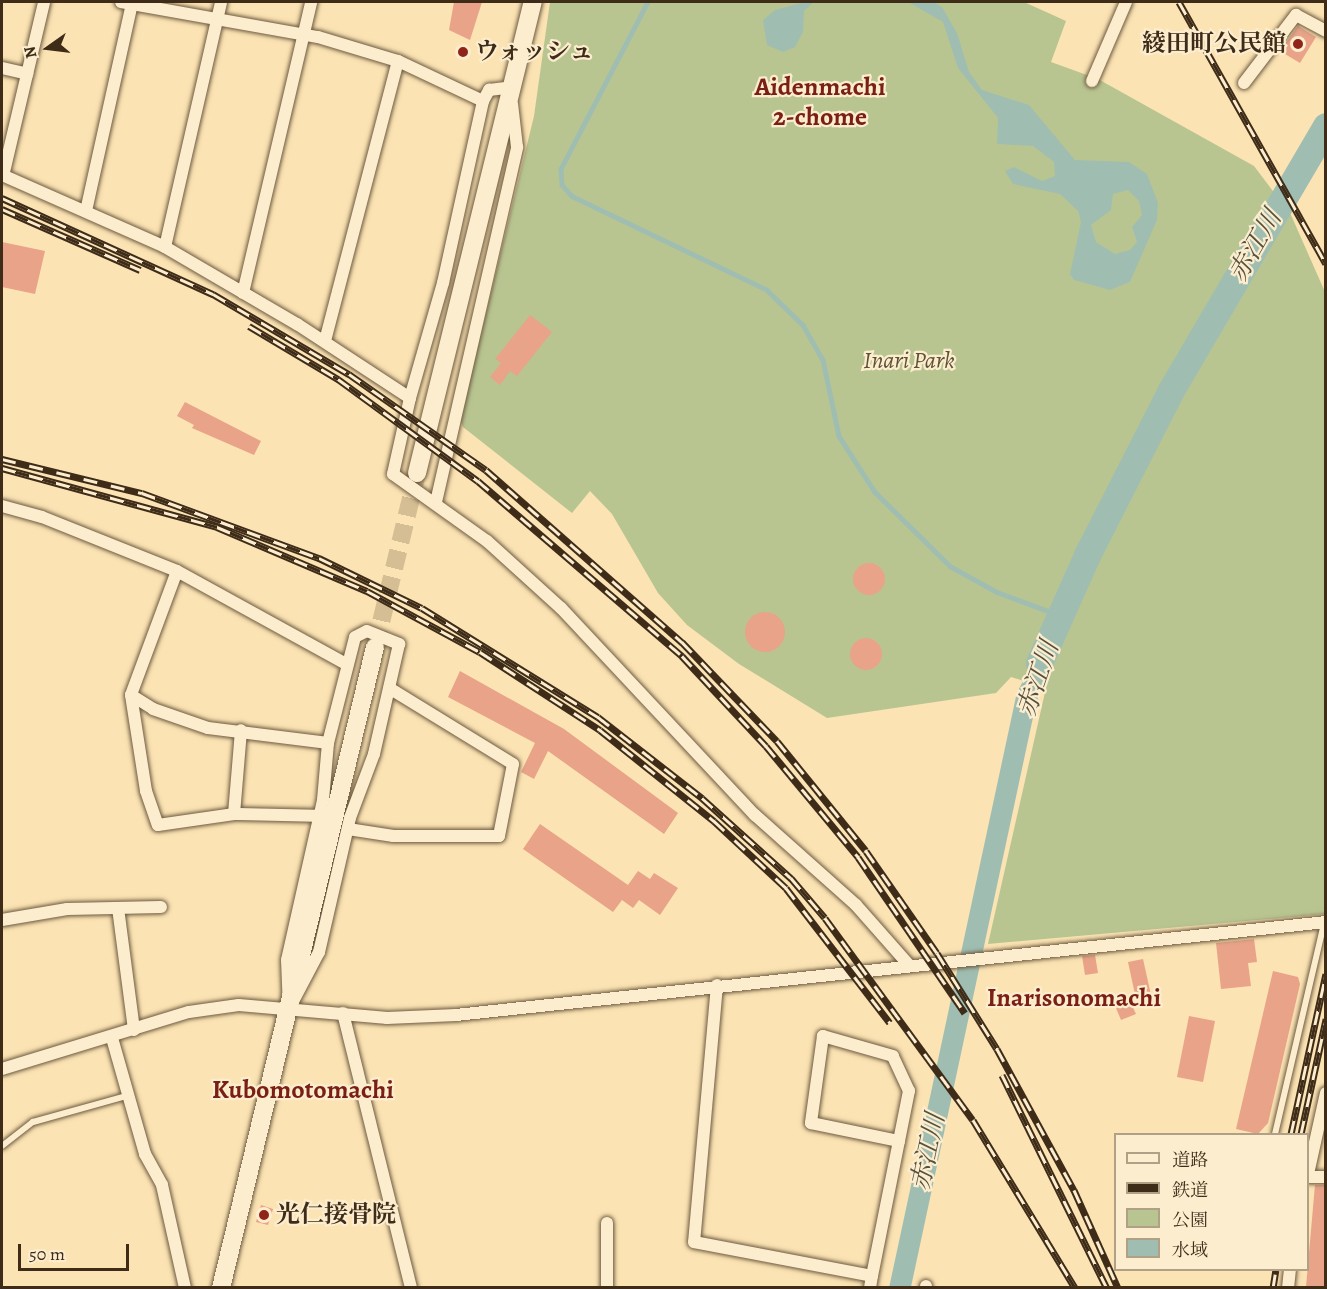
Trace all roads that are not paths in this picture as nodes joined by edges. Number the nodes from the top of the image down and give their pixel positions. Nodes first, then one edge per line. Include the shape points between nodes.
1 (44, 2) edge
2 (126, 2) edge
3 (221, 2) edge
4 (311, 2) edge
5 (533, 2) edge
6 (1126, 2) edge
7 (218, 18) junction
8 (1326, 31) edge
9 (306, 34) junction
10 (398, 61) junction
11 (2, 68) edge
12 (27, 74) junction
13 (1092, 81) dead end
14 (1244, 83) dead end
15 (512, 93) junction
16 (483, 101) junction
17 (2, 176) edge
18 (86, 211) junction
19 (165, 248) junction
20 (243, 293) junction
21 (325, 341) junction
22 (410, 398) junction
23 (417, 473) tunnel mouth
24 (436, 502) junction
25 (2, 506) edge
26 (177, 572) junction
27 (375, 647) tunnel mouth
28 (346, 664) junction
29 (389, 688) junction
30 (131, 695) junction
31 (241, 730) junction
32 (328, 743) junction
33 (234, 813) junction
34 (320, 816) junction
35 (348, 829) junction
36 (161, 907) dead end
37 (118, 908) junction
38 (2, 920) edge
39 (1325, 922) edge
40 (908, 964) junction
41 (717, 985) junction
42 (289, 1009) junction
43 (343, 1013) junction
44 (134, 1030) junction
45 (112, 1038) junction
46 (2, 1069) edge
47 (1326, 1093) edge
48 (130, 1095) junction
49 (1275, 1133) edge
50 (899, 1142) junction
51 (2, 1146) edge
52 (1309, 1170) edge
53 (1309, 1175) edge
54 (1326, 1178) edge
55 (607, 1223) dead end
56 (1290, 1271) edge
57 (871, 1282) edge
58 (185, 1287) edge
59 (221, 1287) edge
60 (411, 1287) edge
61 (607, 1287) edge
62 (1288, 1287) edge

1 - 12 street
2 - 7 street
2 - 18 street
3 - 7 street
4 - 9 street
5 - 15 street
6 - 13 street
7 - 9 street
7 - 19 street
8 - 14 street via 1296,15
9 - 10 street
9 - 20 street
10 - 16 street
10 - 21 street
11 - 12 street
12 - 17 street
15 - 16 street via 489,90
15 - 23 street
15 - 24 street via 517,147
16 - 22 street via 443,283
17 - 18 street
18 - 19 street
19 - 20 street
20 - 21 street
21 - 22 street
22 - 24 street via 393,474
24 - 40 street via 561,608 755,815 856,905
25 - 26 street via 42,517
26 - 28 street
26 - 30 street
27 - 42 street
28 - 29 street via 355,638 367,631 399,644
28 - 32 street
29 - 35 street via 374,754
29 - 35 street via 513,764 499,836 393,836
30 - 31 street via 153,709 208,728
30 - 33 street via 146,791 158,825
31 - 32 street
31 - 33 street
32 - 34 street
33 - 34 street
34 - 42 street via 286,960
35 - 42 street via 319,952
36 - 37 street
37 - 38 street via 67,909
37 - 44 street
39 - 40 street
39 - 49 lane
40 - 41 street
41 - 43 street via 456,1015 387,1018
41 - 57 street via 694,1242
42 - 43 street
42 - 44 street via 239,1005 189,1012
42 - 59 street
43 - 60 street
44 - 45 street
45 - 46 street
45 - 48 street
47 - 52 street
48 - 51 lane via 33,1122
48 - 58 street via 146,1154 162,1185
50 - 50 street via 811,1123 823,1036 893,1056 909,1091
50 - 57 street
53 - 54 street
55 - 61 street
56 - 62 street

